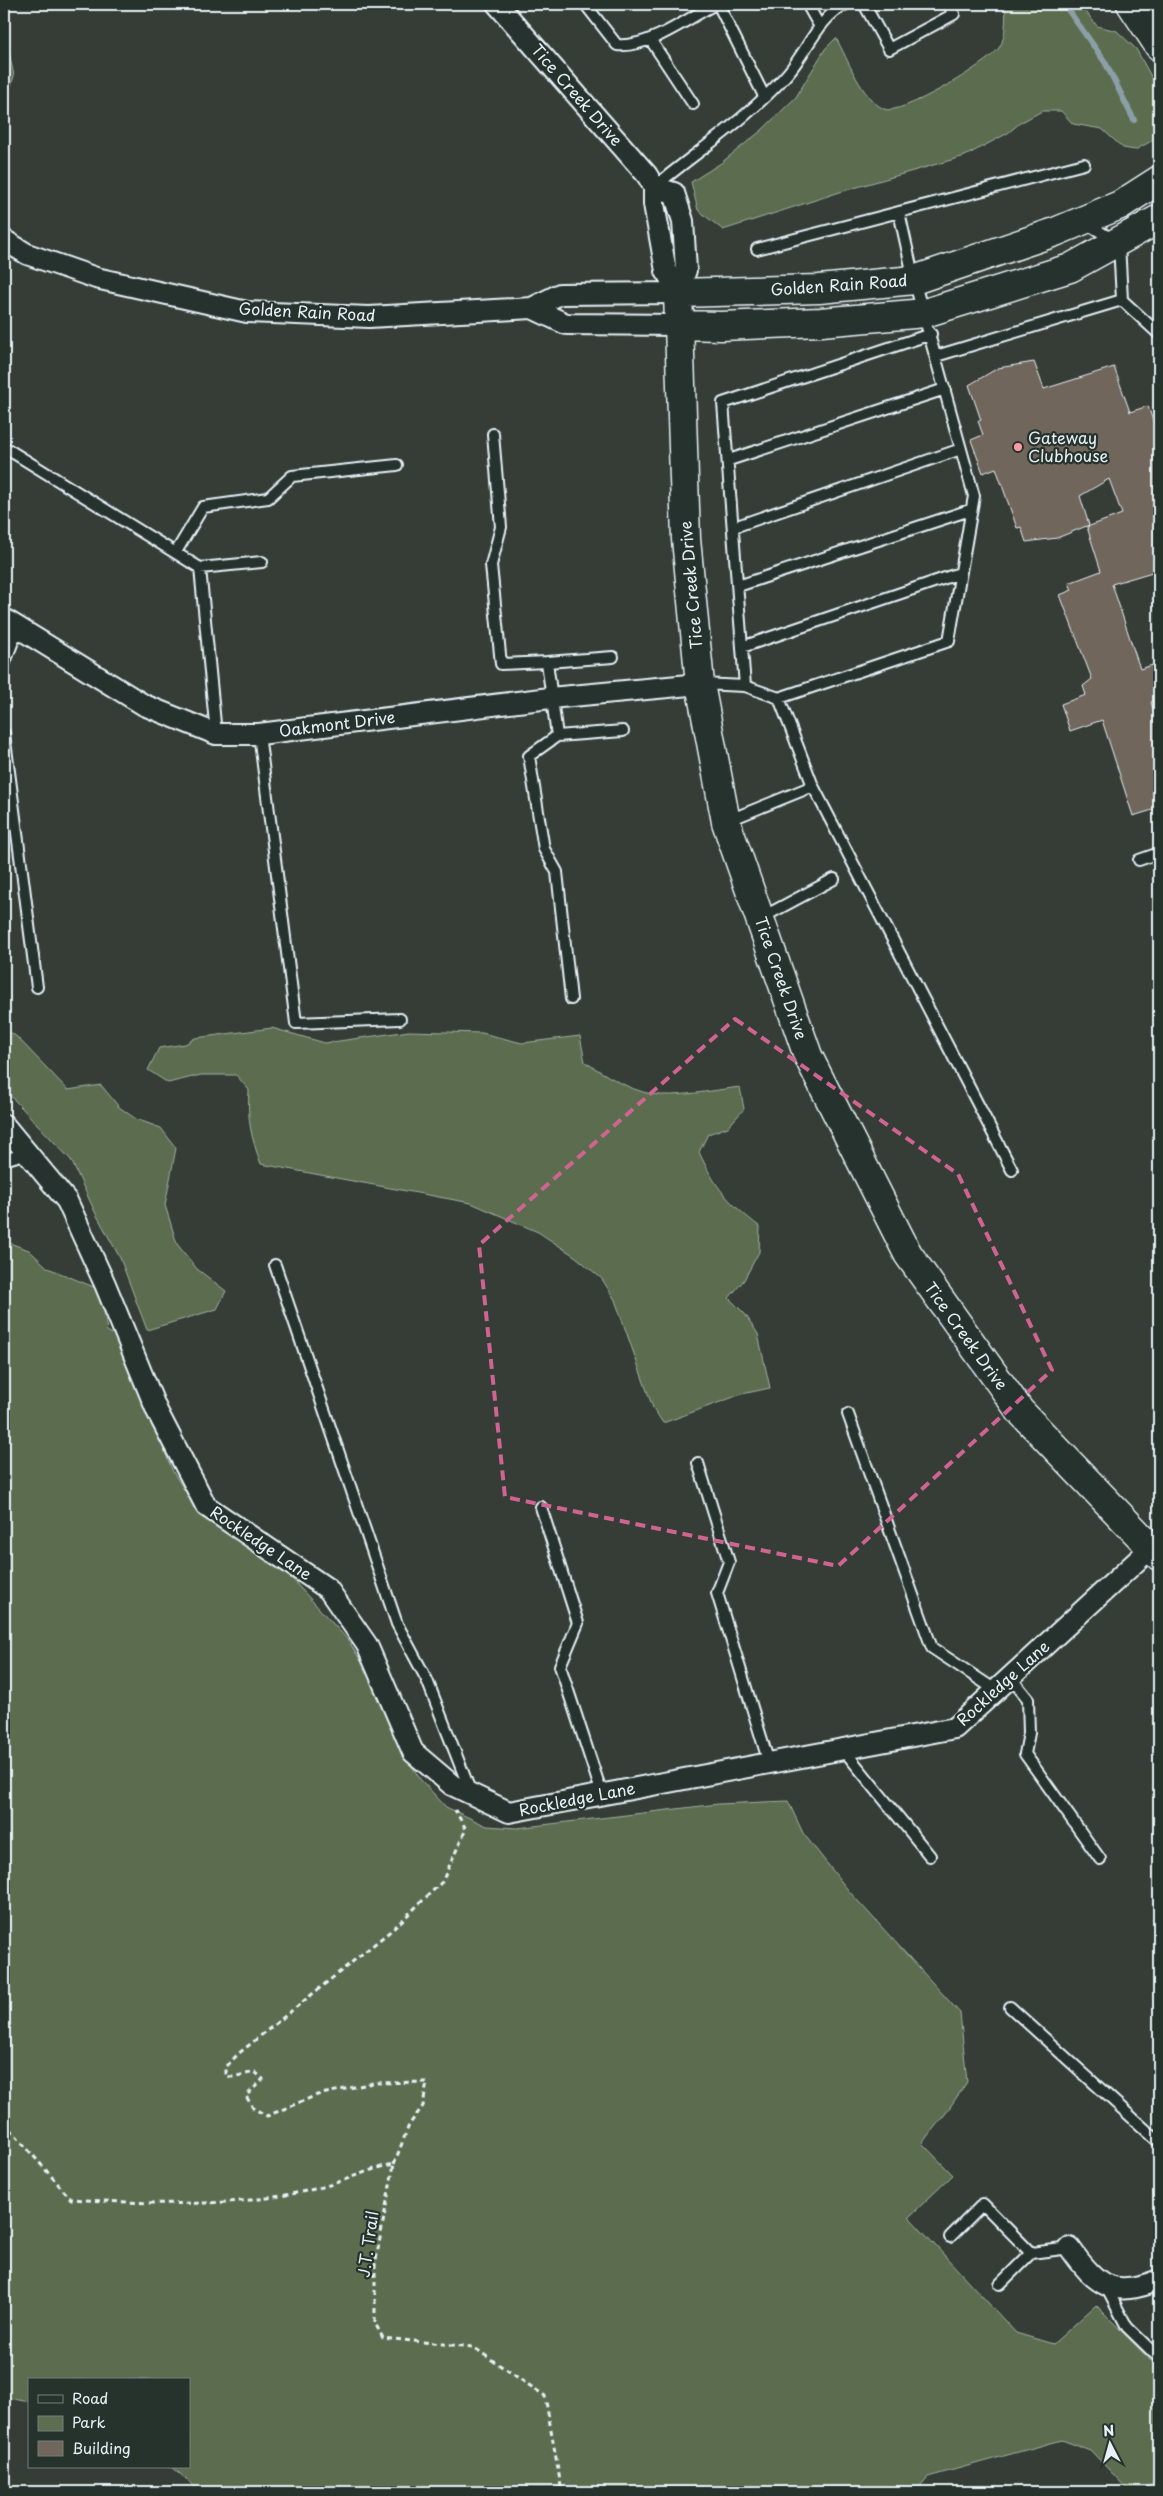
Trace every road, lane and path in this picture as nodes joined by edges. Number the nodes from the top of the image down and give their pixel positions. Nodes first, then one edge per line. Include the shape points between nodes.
1 (497, 4) edge
2 (585, 4) edge
3 (716, 4) edge
4 (806, 4) edge
5 (846, 4) edge
6 (864, 4) edge
7 (948, 4) edge
8 (1131, 4) edge
9 (820, 28) junction
10 (650, 39) junction
11 (1159, 46) edge
12 (764, 96) junction
13 (693, 104) dead end
14 (1084, 164) dead end
15 (1159, 180) edge
16 (654, 187) junction
17 (900, 212) junction
18 (1159, 219) edge
19 (1082, 221) junction
20 (4, 240) edge
21 (1119, 243) junction
22 (757, 249) dead end
23 (914, 280) junction
24 (678, 292) junction
25 (1122, 300) junction
26 (532, 308) junction
27 (928, 323) junction
28 (680, 325) junction
29 (1159, 334) edge
30 (936, 356) junction
31 (945, 389) junction
32 (493, 434) dead end
33 (4, 447) edge
34 (961, 449) junction
35 (729, 460) junction
36 (397, 464) dead end
37 (970, 510) junction
38 (734, 527) junction
39 (176, 552) junction
40 (262, 562) dead end
41 (200, 568) junction
42 (960, 573) junction
43 (738, 586) junction
44 (11, 623) edge
45 (742, 647) junction
46 (613, 656) dead end
47 (547, 662) junction
48 (4, 665) edge
49 (700, 684) junction
50 (745, 686) junction
51 (550, 698) junction
52 (779, 698) junction
53 (623, 731) dead end
54 (4, 732) edge
55 (216, 734) junction
56 (259, 734) junction
57 (557, 736) junction
58 (813, 786) junction
59 (726, 822) junction
60 (1159, 854) edge
61 (1139, 860) dead end
62 (834, 880) dead end
63 (760, 918) junction
64 (37, 987) dead end
65 (571, 999) dead end
66 (400, 1019) dead end
67 (4, 1125) edge
68 (27, 1153) junction
69 (4, 1160) edge
70 (1012, 1170) dead end
71 (275, 1265) dead end
72 (848, 1414) dead end
73 (698, 1462) dead end
74 (541, 1507) dead end
75 (1156, 1547) edge
76 (1004, 1684) junction
77 (844, 1749) junction
78 (769, 1763) junction
79 (602, 1794) junction
80 (472, 1795) junction
81 (452, 1804) dead end
82 (930, 1856) dead end
83 (1100, 1859) dead end
84 (1010, 2007) dead end
85 (4, 2122) edge
86 (1159, 2142) edge
87 (394, 2164) junction
88 (950, 2237) dead end
89 (1070, 2248) joint
90 (1031, 2253) junction
91 (1159, 2280) edge
92 (1000, 2284) dead end
93 (1106, 2287) junction
94 (1159, 2358) edge
95 (562, 2492) edge

1 - 16 street, Tice Creek Drive via 647,175
2 - 10 lane via 617,45 630,46
3 - 10 lane
3 - 12 lane
4 - 9 lane
5 - 9 lane via 834,10
6 - 7 lane via 889,49 954,14
8 - 11 street
9 - 12 lane via 788,73
10 - 13 lane
12 - 16 lane
14 - 17 lane
15 - 19 street, Golden Rain Road via 1120,205
16 - 24 street, Tice Creek Drive via 666,271
17 - 22 lane
17 - 23 lane
18 - 21 street, Golden Rain Road
19 - 21 lane
19 - 23 street, Golden Rain Road
20 - 26 street, Golden Rain Road via 27,254 96,278 247,312 369,317
21 - 25 lane
21 - 27 street, Golden Rain Road via 1070,268
23 - 24 street, Golden Rain Road via 819,289
23 - 27 lane
24 - 26 street, Golden Rain Road via 560,294
24 - 28 street, Tice Creek Drive
25 - 29 lane
25 - 30 lane
26 - 28 street, Golden Rain Road via 566,324
27 - 28 street, Golden Rain Road
27 - 30 lane
27 - 35 lane via 723,403
28 - 49 street, Tice Creek Drive via 686,539
30 - 31 lane
31 - 34 lane
31 - 35 lane
32 - 47 lane via 500,527 491,565 501,664
33 - 39 lane
34 - 37 lane via 974,496
34 - 38 lane
35 - 38 lane
36 - 39 lane via 292,476 268,498 203,507
37 - 42 lane
37 - 43 lane
38 - 43 lane
39 - 41 lane
40 - 41 lane
41 - 55 lane
42 - 45 lane
42 - 52 lane via 949,641
43 - 45 lane
44 - 48 lane
44 - 55 street, Oakmont Drive via 144,706
45 - 50 lane
46 - 47 lane
47 - 51 lane
49 - 50 lane
49 - 51 street, Oakmont Drive
49 - 59 street, Tice Creek Drive
50 - 52 lane
51 - 56 street, Oakmont Drive
51 - 57 lane
52 - 58 lane
53 - 57 lane
54 - 64 lane
55 - 56 street, Oakmont Drive
56 - 66 lane via 296,1023
57 - 65 lane via 529,756 544,849 557,872
58 - 59 lane
58 - 70 lane
59 - 63 street, Tice Creek Drive
60 - 61 lane
62 - 63 lane
63 - 75 street, Tice Creek Drive via 808,1056 908,1254 1020,1411
67 - 68 street, Rockledge Lane
68 - 69 lane
68 - 80 street, Rockledge Lane via 67,1201 157,1411 206,1506 328,1589 367,1645 413,1752 452,1785
71 - 80 lane via 397,1624 427,1680
72 - 76 lane via 932,1648
73 - 78 lane via 729,1562 717,1593
74 - 79 lane via 578,1624 560,1666
75 - 76 street, Rockledge Lane
76 - 77 street, Rockledge Lane via 954,1728
76 - 83 lane via 1028,1699 1029,1733 1025,1754
77 - 78 street, Rockledge Lane
77 - 82 lane
78 - 79 street, Rockledge Lane
79 - 80 street, Rockledge Lane via 509,1812
81 - 87 path via 466,1829 442,1882 393,1929 238,2054 226,2068 226,2076 232,2078 255,2072 263,2079 246,2096 252,2108 267,2116 317,2095 373,2083 427,2082 423,2106 409,2125
84 - 86 lane
85 - 87 path via 71,2199 172,2205 251,2200 319,2188 371,2168
87 - 95 path, J.T. Trail via 374,2266 375,2324 384,2338 473,2346 545,2396
88 - 90 lane via 983,2204
89 - 90 lane
89 - 93 street via 1086,2271
90 - 92 lane
91 - 93 street via 1138,2288
93 - 94 lane via 1127,2327

